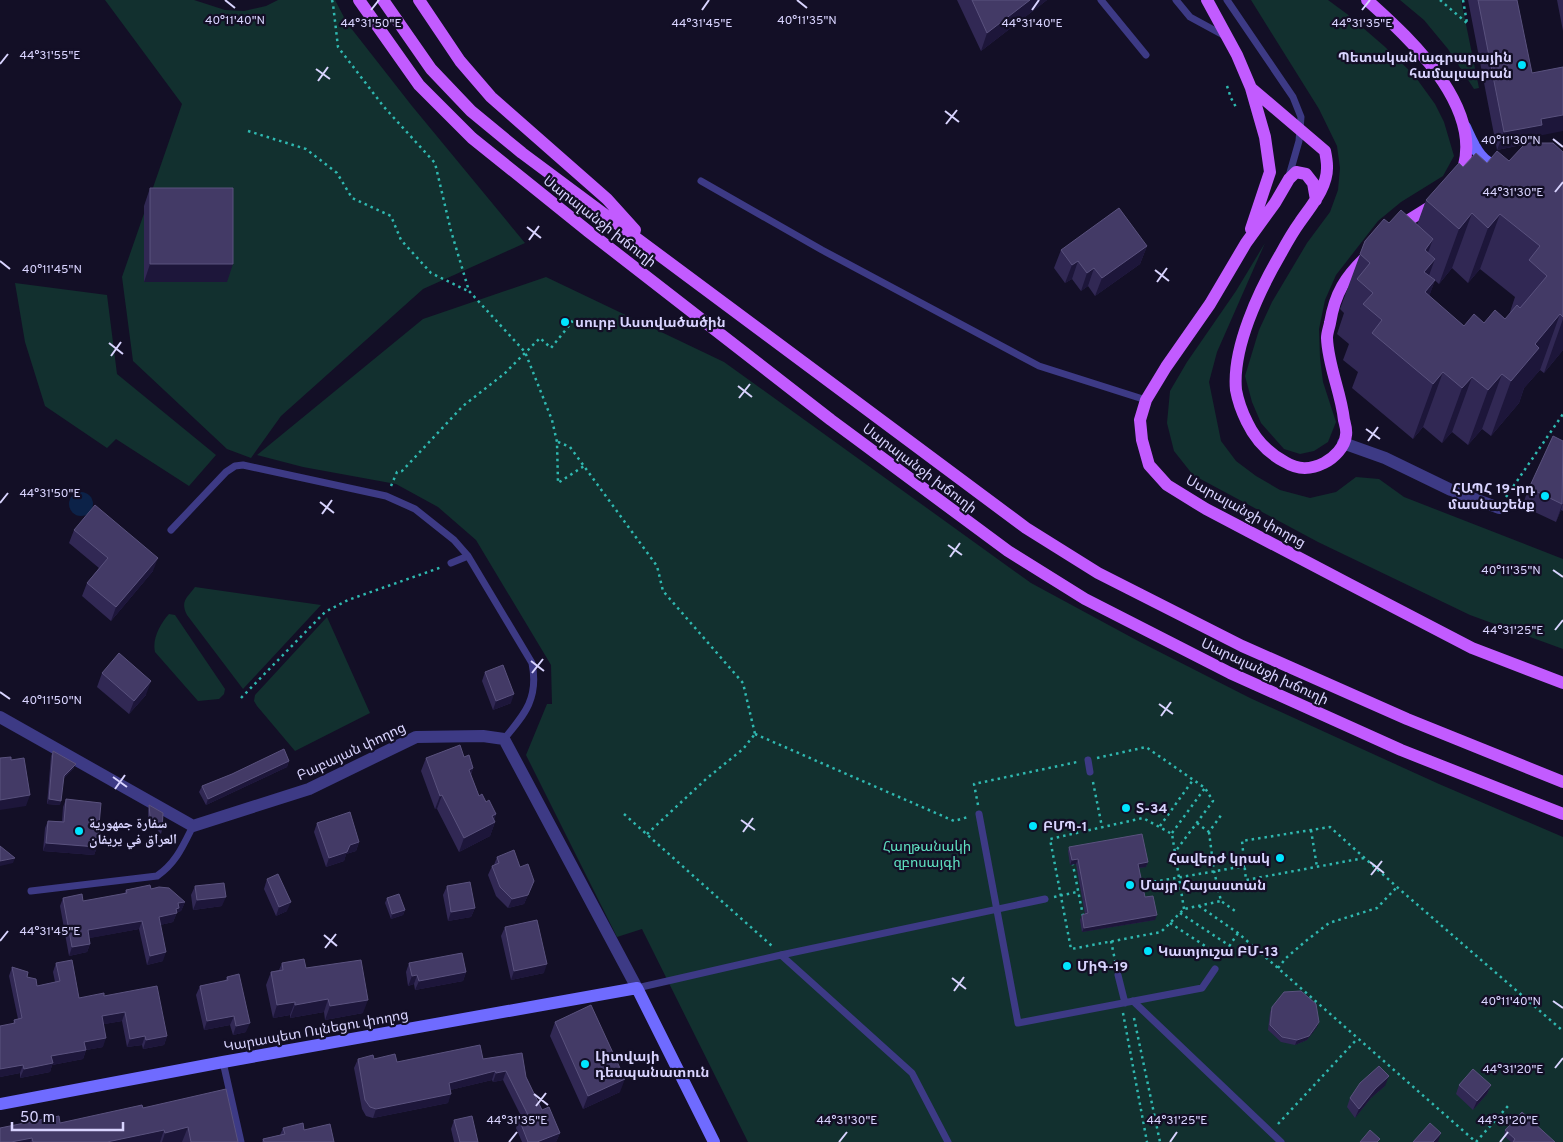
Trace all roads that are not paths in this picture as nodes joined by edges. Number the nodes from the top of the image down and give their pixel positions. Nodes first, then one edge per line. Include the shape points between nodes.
1 (359, 0) edge
2 (383, 0) edge
3 (419, 0) edge
4 (1101, 0) edge
5 (1176, 0) edge
6 (1207, 0) edge
7 (1227, 0) edge
8 (1367, 0) edge
9 (1228, 38) junction
10 (1146, 56) dead end
11 (1251, 88) junction
12 (1465, 127) junction
13 (1300, 130) junction
14 (1516, 162) edge
15 (1289, 179) junction
16 (701, 181) dead end
17 (1467, 192) edge
18 (1450, 195) junction
19 (1316, 200) junction
20 (1246, 243) junction
21 (653, 249) junction
22 (1146, 400) junction
23 (1343, 443) junction
24 (1499, 508) road end
25 (171, 530) dead end
26 (468, 556) junction
27 (451, 563) road end
28 (1563, 683) edge
29 (0, 717) edge
30 (504, 739) junction
31 (1088, 760) dead end
32 (1090, 772) dead end
33 (1563, 782) edge
34 (979, 814) road end
35 (1563, 814) edge
36 (193, 826) junction
37 (31, 891) dead end
38 (1045, 899) dead end
39 (997, 909) junction
40 (781, 955) junction
41 (1214, 969) dead end
42 (1117, 972) road end
43 (637, 988) junction
44 (1127, 1002) junction
45 (223, 1062) junction
46 (0, 1104) edge
47 (241, 1142) edge
48 (714, 1142) edge
49 (948, 1142) edge
50 (1281, 1142) edge

1 - 35 main road, Սարալանջի խճուղի via 420,85 472,138 831,420 1008,552 1085,599 1230,673 1401,750
2 - 21 main road, Սարալանջի խճուղի via 431,70 471,112
3 - 21 main road via 460,62 491,97 608,199
4 - 10 lane
5 - 9 lane via 1190,17
6 - 9 main road
7 - 13 lane via 1293,98 1301,117
8 - 12 main road via 1427,59 1448,89
9 - 11 main road
11 - 13 main road
11 - 20 main road via 1265,137 1270,172
12 - 14 street via 1488,163 1497,166
12 - 18 main road via 1464,165
13 - 15 lane
13 - 19 main road via 1325,151 1326,180
15 - 19 main road via 1296,172 1306,174 1313,183
15 - 20 main road
16 - 22 lane via 1039,366
17 - 18 street
18 - 23 main road via 1398,226 1341,285 1332,307 1327,338 1343,406 1346,435
19 - 23 main road via 1280,254 1259,294 1240,347 1236,390 1242,411 1259,442 1275,457 1296,468 1315,468 1331,459
20 - 22 main road, Սարալանջի փողոց
21 - 33 main road, Սարալանջի խճուղի via 1026,528 1098,573 1242,646 1406,720
22 - 28 main road, Սարալանջի փողոց via 1140,420 1142,440 1149,465 1167,485 1206,509 1472,648
23 - 24 street
25 - 26 lane via 226,472 244,465 386,496 415,509 454,540
26 - 27 lane
26 - 30 lane via 532,663 535,678 524,717
29 - 36 street
30 - 36 street, Բաբայան փողոց via 483,736 416,737 309,789
30 - 43 street
31 - 32 lane
34 - 39 lane
36 - 37 lane via 175,860 157,876
38 - 39 lane
39 - 40 lane
39 - 44 lane via 1018,1023
40 - 43 lane
40 - 49 lane via 912,1073
41 - 44 lane via 1202,988
42 - 44 lane
43 - 45 street, Կարապետ Ուլնեցու փողոց
43 - 48 street
44 - 50 lane
45 - 46 street, Կարապետ Ուլնեցու փողոց
45 - 47 lane

